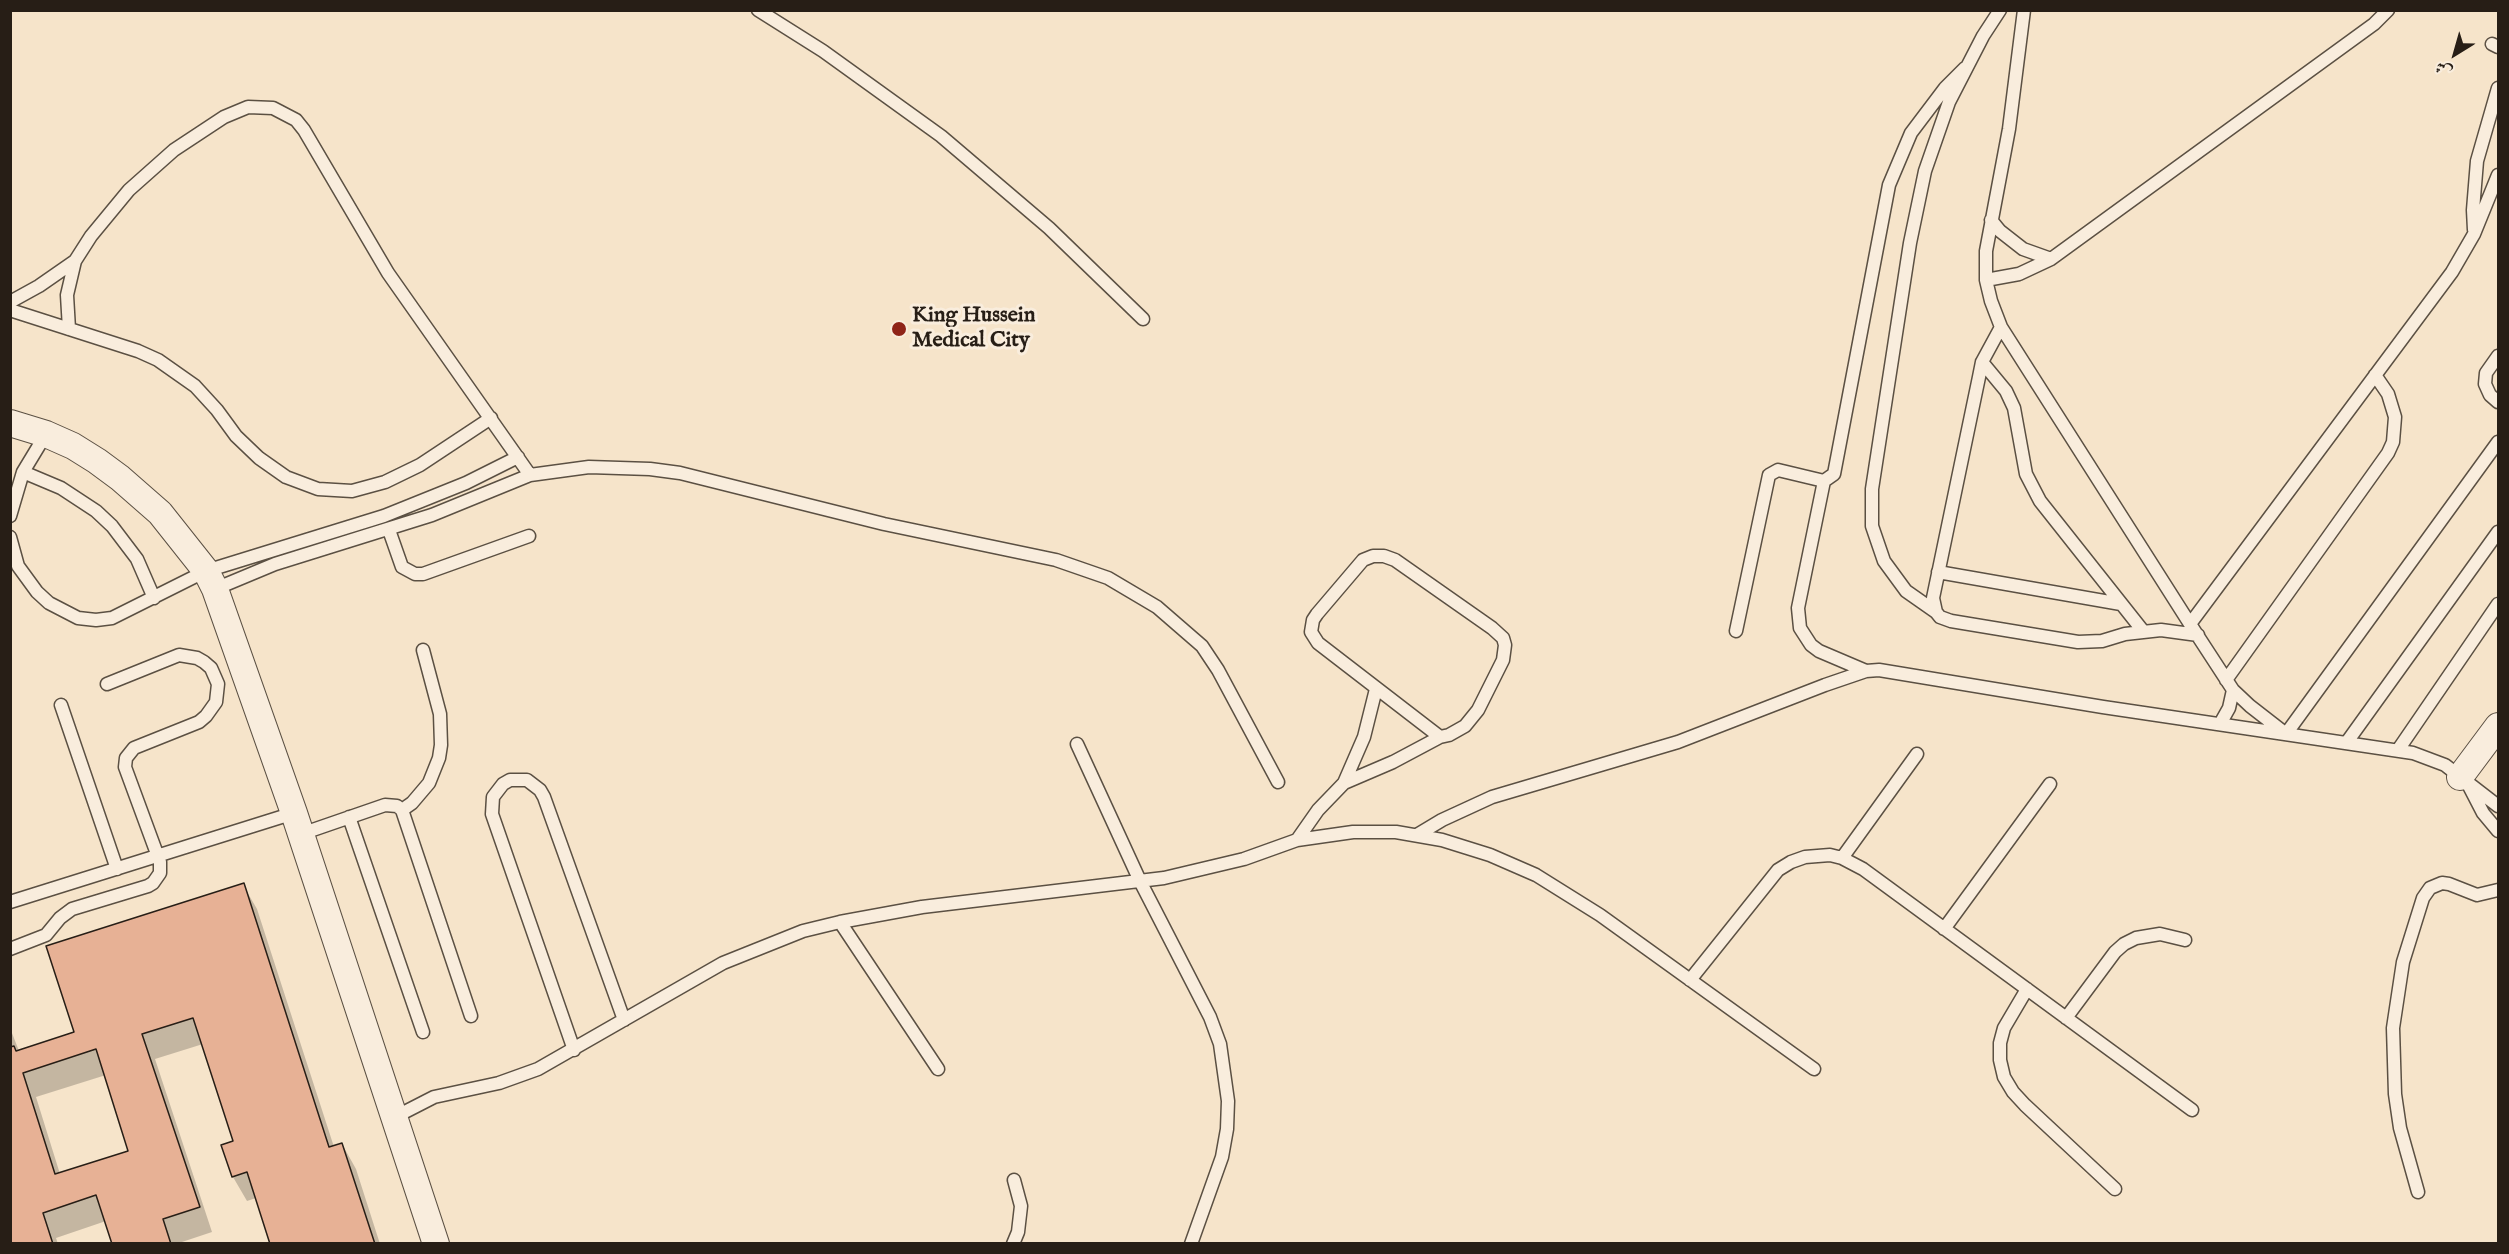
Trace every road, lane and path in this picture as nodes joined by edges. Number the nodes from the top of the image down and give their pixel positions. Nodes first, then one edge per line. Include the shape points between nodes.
1 (758, 10) edge
2 (2000, 10) edge
3 (2024, 10) edge
4 (2388, 10) edge
5 (1965, 68) junction
6 (2499, 88) edge
7 (2497, 182) edge
8 (1991, 220) junction
9 (2474, 234) junction
10 (2050, 259) junction
11 (75, 261) junction
12 (1986, 280) junction
13 (10, 302) edge
14 (10, 310) edge
15 (1143, 319) dead end
16 (2001, 327) junction
17 (69, 329) junction
18 (2499, 356) edge
19 (1982, 362) junction
20 (2375, 375) junction
21 (2499, 402) edge
22 (491, 418) junction
23 (10, 423) edge
24 (46, 434) junction
25 (2499, 442) edge
26 (518, 457) junction
27 (23, 472) junction
28 (530, 475) junction
29 (1824, 481) junction
30 (10, 516) edge
31 (388, 530) junction
32 (2499, 532) edge
33 (529, 536) dead end
34 (10, 537) edge
35 (1938, 572) junction
36 (211, 580) junction
37 (154, 598) junction
38 (2121, 604) junction
39 (2499, 604) edge
40 (1936, 612) junction
41 (2190, 624) junction
42 (1736, 631) dead end
43 (2143, 631) junction
44 (2198, 635) junction
45 (423, 650) dead end
46 (1866, 671) junction
47 (107, 684) dead end
48 (2230, 685) junction
49 (1376, 689) junction
50 (61, 705) dead end
51 (2220, 724) junction
52 (2499, 726) edge
53 (2286, 734) junction
54 (1440, 737) junction
55 (2347, 742) junction
56 (1077, 744) dead end
57 (2398, 750) junction
58 (1917, 754) dead end
59 (2464, 780) junction
60 (1278, 782) dead end
61 (1344, 783) junction
62 (2050, 784) dead end
63 (2499, 806) edge
64 (402, 810) junction
65 (349, 817) junction
66 (298, 824) junction
67 (2499, 831) edge
68 (1418, 835) junction
69 (1297, 840) junction
70 (158, 857) junction
71 (1842, 858) junction
72 (117, 869) junction
73 (1140, 881) junction
74 (2499, 890) edge
75 (10, 902) edge
76 (840, 922) junction
77 (1944, 928) junction
78 (2185, 940) dead end
79 (10, 949) edge
80 (1690, 980) junction
81 (2027, 989) junction
82 (471, 1016) dead end
83 (2066, 1018) junction
84 (624, 1020) junction
85 (423, 1032) dead end
86 (574, 1050) junction
87 (938, 1069) dead end
88 (1814, 1069) dead end
89 (2192, 1110) dead end
90 (395, 1117) junction
91 (1014, 1180) dead end
92 (2115, 1188) dead end
93 (2418, 1192) dead end
94 (436, 1244) edge
95 (1013, 1244) edge
96 (1191, 1244) edge

1 - 15 lane via 849,69 940,136 1049,228
2 - 5 lane
3 - 8 lane via 2012,106
4 - 10 lane
5 - 29 lane via 1926,110 1907,141 1889,185 1835,470
5 - 40 lane via 1936,136 1916,207 1871,507 1872,526 1884,561 1906,591
6 - 9 lane via 2477,160
7 - 9 lane
8 - 10 lane via 2023,249
8 - 12 lane
9 - 20 lane via 2452,272
10 - 12 lane via 2019,274
11 - 13 lane
11 - 17 lane via 67,295
11 - 22 lane via 123,197 174,150 236,111 273,108 296,120 304,130 388,273
12 - 16 lane
14 - 17 lane
16 - 19 lane
16 - 41 lane
17 - 22 lane via 138,351 177,372 207,397 236,436 259,458 286,477 318,489 352,491 385,483
18 - 21 lane via 2486,373 2485,384
19 - 35 lane
19 - 38 lane via 2007,391 2014,408 2023,460 2036,495
20 - 41 lane
20 - 48 lane via 2388,394 2395,417 2388,453
22 - 26 lane
23 - 24 street
24 - 27 lane
24 - 36 street via 97,460 141,494 178,533
25 - 53 lane
26 - 28 lane
26 - 36 lane via 384,516
27 - 30 lane
27 - 37 lane via 61,488 104,519 137,560
28 - 31 lane
28 - 60 lane via 599,467 680,473 1091,571 1157,607 1202,646
29 - 42 lane via 1778,470 1769,475
29 - 46 lane via 1798,608 1800,628 1819,651
31 - 33 lane via 402,567 415,574
31 - 36 lane
32 - 55 lane
34 - 37 lane via 18,566 27,580 62,612 78,618 112,618
35 - 38 lane
35 - 40 lane via 1933,598
36 - 37 lane
36 - 66 street
38 - 43 lane
39 - 57 lane
40 - 43 lane via 1951,621 2078,642 2102,641
41 - 44 lane
43 - 44 lane
44 - 48 lane
45 - 64 lane via 440,714 440,751 429,783
46 - 51 lane via 1891,671
46 - 68 lane via 1678,742 1492,797 1450,815
47 - 70 lane via 179,655 204,662 218,684 216,702 199,722 134,748 126,758 127,771
48 - 51 lane via 2229,708
48 - 53 lane
49 - 54 lane
49 - 54 lane via 1318,643 1311,626 1362,560 1384,556 1498,632 1505,645 1503,660 1472,719 1457,731
49 - 61 lane via 1364,737
50 - 72 lane
51 - 53 lane
52 - 59 street
53 - 55 lane
54 - 61 lane
55 - 57 lane
56 - 73 lane
57 - 59 lane via 2435,759
58 - 71 lane
59 - 63 lane
59 - 67 lane via 2483,813
61 - 69 lane
62 - 77 lane
64 - 65 lane via 385,805
64 - 82 lane
65 - 66 lane
65 - 85 lane
66 - 70 lane
66 - 90 street
68 - 69 lane via 1353,832
68 - 80 lane via 1467,846 1536,875
69 - 73 lane via 1218,866
70 - 72 lane
70 - 79 lane via 160,873 153,883 72,909 45,935
71 - 77 lane
71 - 80 lane via 1805,857 1778,870
72 - 75 lane
73 - 76 lane via 922,907
73 - 96 lane via 1210,1017 1226,1072 1228,1101 1223,1148
74 - 93 lane via 2477,895 2449,884 2430,888 2423,898 2403,962 2393,1028 2395,1094
76 - 84 lane via 803,931 723,963
76 - 87 lane
77 - 81 lane
78 - 83 lane via 2160,934 2124,944
80 - 88 lane
81 - 83 lane
81 - 92 lane via 2004,1028 2000,1043 2004,1077 2025,1105
83 - 89 lane
84 - 86 lane
84 - 86 lane via 544,797 527,780 510,780 493,797 492,814
86 - 90 lane via 519,1077 434,1097
90 - 94 street
91 - 95 lane via 1022,1206

